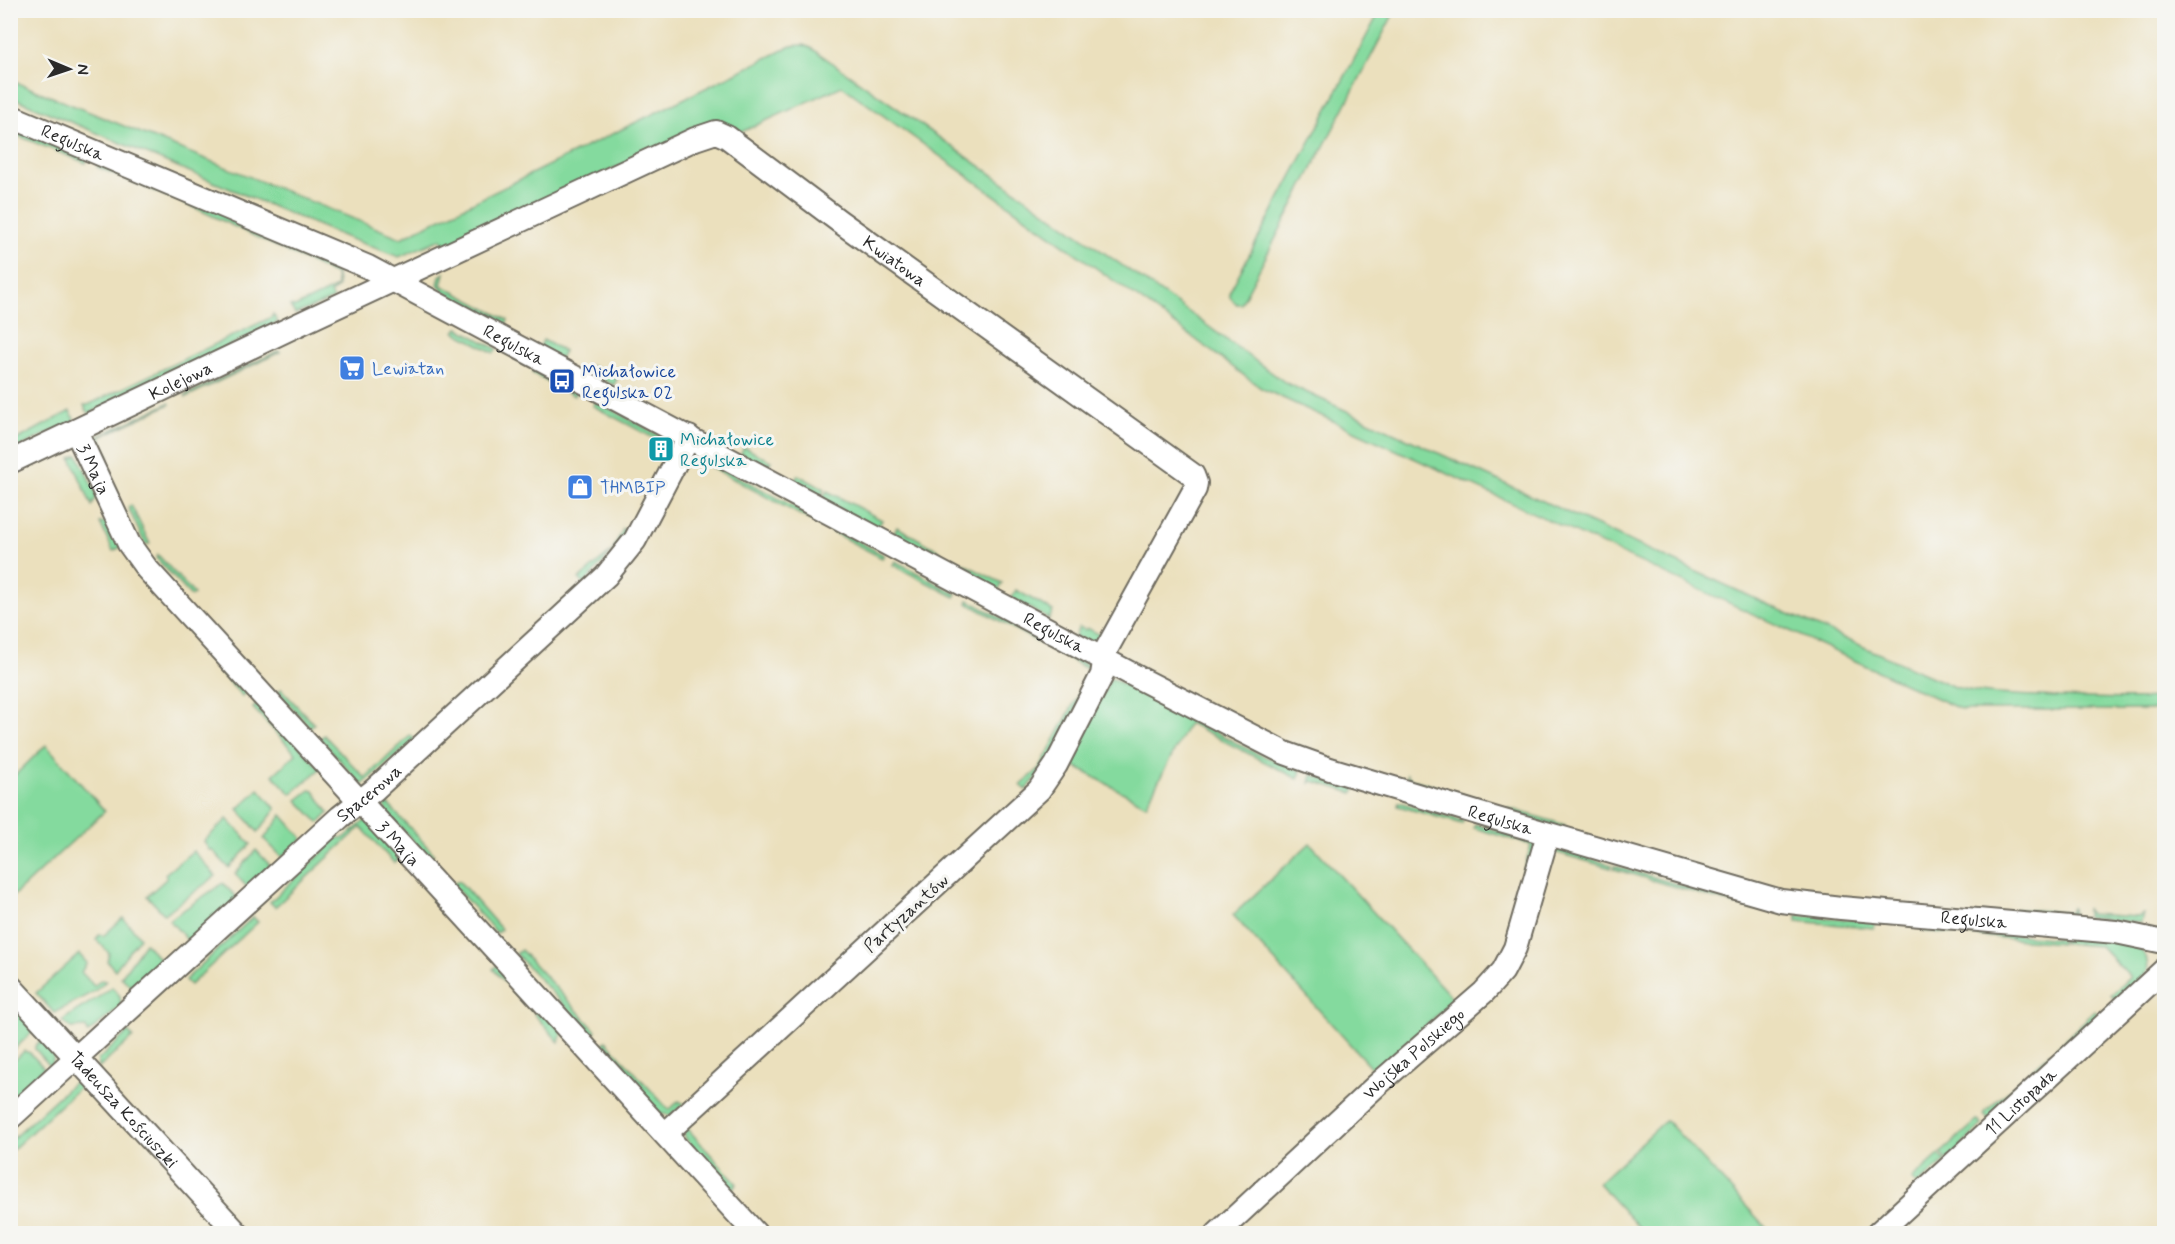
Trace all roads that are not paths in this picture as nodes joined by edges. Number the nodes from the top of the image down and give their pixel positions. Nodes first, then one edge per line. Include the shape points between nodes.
1 (10, 116) edge
2 (350, 259) junction
3 (394, 280) junction
4 (352, 300) junction
5 (76, 431) junction
6 (690, 437) junction
7 (10, 462) edge
8 (1105, 660) junction
9 (359, 801) junction
10 (1548, 834) junction
11 (2164, 942) edge
12 (2164, 970) edge
13 (10, 986) edge
14 (76, 1058) junction
15 (10, 1118) edge
16 (665, 1134) junction
17 (238, 1233) edge
18 (756, 1233) edge
19 (1217, 1233) edge
20 (1877, 1233) edge

1 - 2 street, Regulska
2 - 3 street, Regulska
2 - 4 street via 357,279
3 - 4 street, Kolejowa
3 - 6 street, Regulska
3 - 8 street, Kwiatowa via 695,139 714,132 722,134 1195,477 1195,489 1106,650
4 - 5 street, Kolejowa
5 - 7 street, Kolejowa
5 - 9 street, 3 Maja via 139,558
6 - 8 street, Regulska
6 - 9 street, Spacerowa via 635,540 613,568
8 - 10 street, Regulska via 1279,751
8 - 16 street, Partyzantów via 1102,675 1039,790
9 - 14 street, Spacerowa
9 - 16 street, 3 Maja
10 - 11 street, Regulska via 1786,902 2116,932
10 - 19 street, Wojska Polskiego via 1515,948 1503,971
12 - 20 street, 11 Listopada
13 - 14 street, Tadeusza Kościuszki
14 - 15 street, Spacerowa
14 - 17 street, Tadeusza Kościuszki
16 - 18 street, 3 Maja

